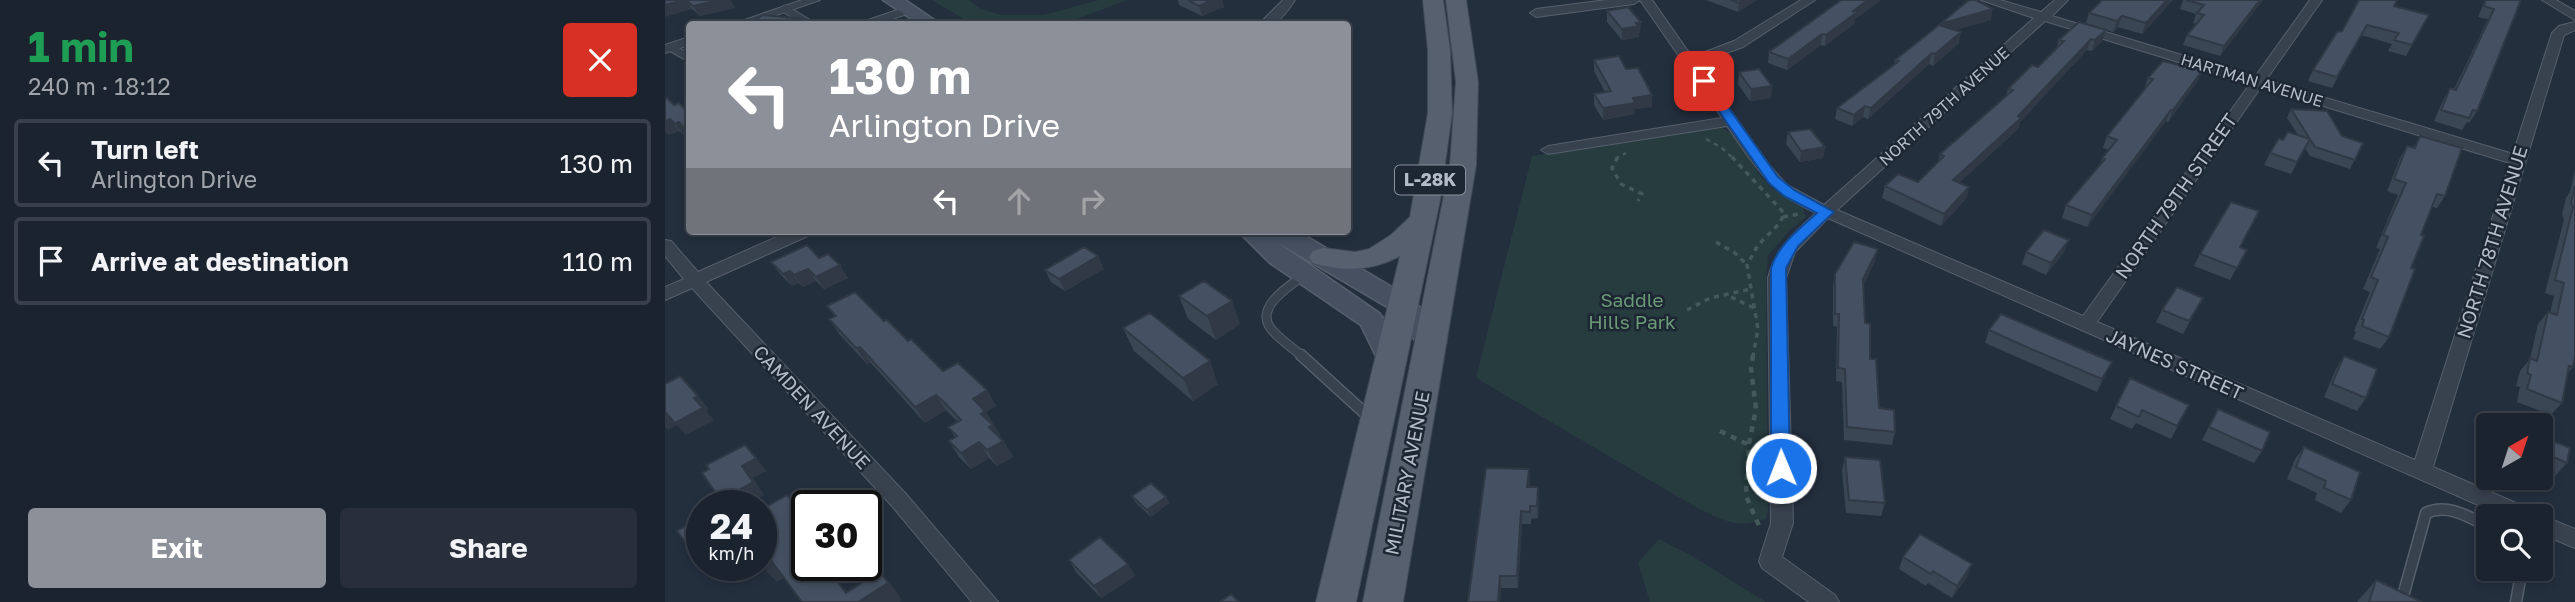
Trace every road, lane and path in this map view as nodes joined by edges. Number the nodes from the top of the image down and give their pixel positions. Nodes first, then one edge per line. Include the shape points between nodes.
1 (814, 0) edge
2 (1289, 0) edge
3 (1433, 0) edge
4 (1456, 0) edge
5 (1634, 0) edge
6 (1646, 0) edge
7 (1809, 0) edge
8 (1987, 0) edge
9 (2062, 0) edge
10 (2316, 0) edge
11 (2548, 0) edge
12 (900, 5) edge
13 (785, 9) junction
14 (1536, 13) dead end
15 (2575, 16) edge
16 (2043, 17) junction
17 (801, 19) junction
18 (748, 21) edge
19 (796, 21) edge
20 (805, 21) edge
21 (872, 21) edge
22 (926, 21) edge
23 (1269, 21) edge
24 (2575, 26) edge
25 (686, 42) edge
26 (668, 48) edge
27 (686, 54) edge
28 (1691, 61) junction
29 (2257, 82) junction
30 (1730, 121) junction
31 (1700, 139) dead end
32 (1548, 150) dead end
33 (1627, 152) dead end
34 (2517, 160) junction
35 (1638, 201) dead end
36 (1826, 212) junction
37 (1423, 219) junction
38 (795, 235) edge
39 (1254, 235) edge
40 (1278, 235) edge
41 (1716, 242) dead end
42 (665, 245) edge
43 (1747, 265) junction
44 (1314, 266) junction
45 (696, 279) junction
46 (1751, 289) junction
47 (665, 294) edge
48 (1729, 296) junction
49 (1403, 306) junction
50 (1755, 308) junction
51 (1687, 310) dead end
52 (2086, 325) junction
53 (1432, 343) junction
54 (1390, 357) junction
55 (1377, 426) junction
56 (1720, 431) dead end
57 (1749, 445) junction
58 (2423, 471) junction
59 (2497, 504) edge
60 (2476, 521) edge
61 (2553, 529) edge
62 (2575, 538) edge
63 (1771, 556) junction
64 (2520, 581) edge
65 (986, 602) edge
66 (1336, 602) edge
67 (1383, 602) edge
68 (1828, 602) edge
69 (2406, 602) edge
70 (2516, 602) edge

1 - 13 street
2 - 23 street
3 - 37 main road, L-28K via 1440,113
4 - 53 main road, L-28K via 1467,82 1466,121 1458,197
5 - 14 street
6 - 28 street, JAYNES STREET
7 - 28 street via 1741,45
8 - 16 street, HARTMAN AVENUE
9 - 16 street, NORTH 79TH AVENUE
10 - 29 street, NORTH 79TH STREET
11 - 15 street
12 - 21 lane
12 - 22 main road
13 - 17 lane
13 - 18 street
16 - 29 street, HARTMAN AVENUE
16 - 36 street, NORTH 79TH AVENUE
17 - 19 lane
17 - 20 lane
24 - 34 street, NORTH 78TH AVENUE via 2558,33
25 - 26 street
26 - 27 lane
28 - 30 street, JAYNES STREET
29 - 34 street, HARTMAN AVENUE
29 - 52 street, NORTH 79TH STREET
30 - 32 street
30 - 36 street, JAYNES STREET via 1773,180
31 - 43 path via 1721,145 1784,213
33 - 35 path via 1615,159 1612,168 1621,184 1642,194
34 - 58 street, NORTH 78TH AVENUE
36 - 52 street, JAYNES STREET
36 - 63 street, NORTH 79TH AVENUE via 1793,243 1778,268 1782,523
37 - 44 main road via 1398,246 1374,258
37 - 49 main road, L-28K
38 - 45 street
39 - 44 main road via 1279,257
40 - 44 main road
41 - 43 path
42 - 45 street, CAMDEN AVENUE
43 - 46 path
44 - 49 main road
44 - 54 main road via 1372,321
44 - 55 lane via 1275,298 1266,319
45 - 47 street
45 - 65 street, CAMDEN AVENUE
46 - 48 path
46 - 50 path
48 - 50 path
48 - 51 path via 1707,296
49 - 53 main road
49 - 54 main road, L-28K
50 - 57 path via 1758,329 1751,368 1756,408
52 - 58 street, JAYNES STREET
53 - 67 main road, MILITARY AVENUE / L-28K
54 - 55 main road, MILITARY AVENUE / L-28K
55 - 66 main road, MILITARY AVENUE / L-28K
56 - 57 path
57 - 63 path via 1746,496
58 - 59 street, JAYNES STREET
60 - 69 lane via 2448,509 2426,513 2403,596
61 - 62 street
63 - 68 street
64 - 70 lane

